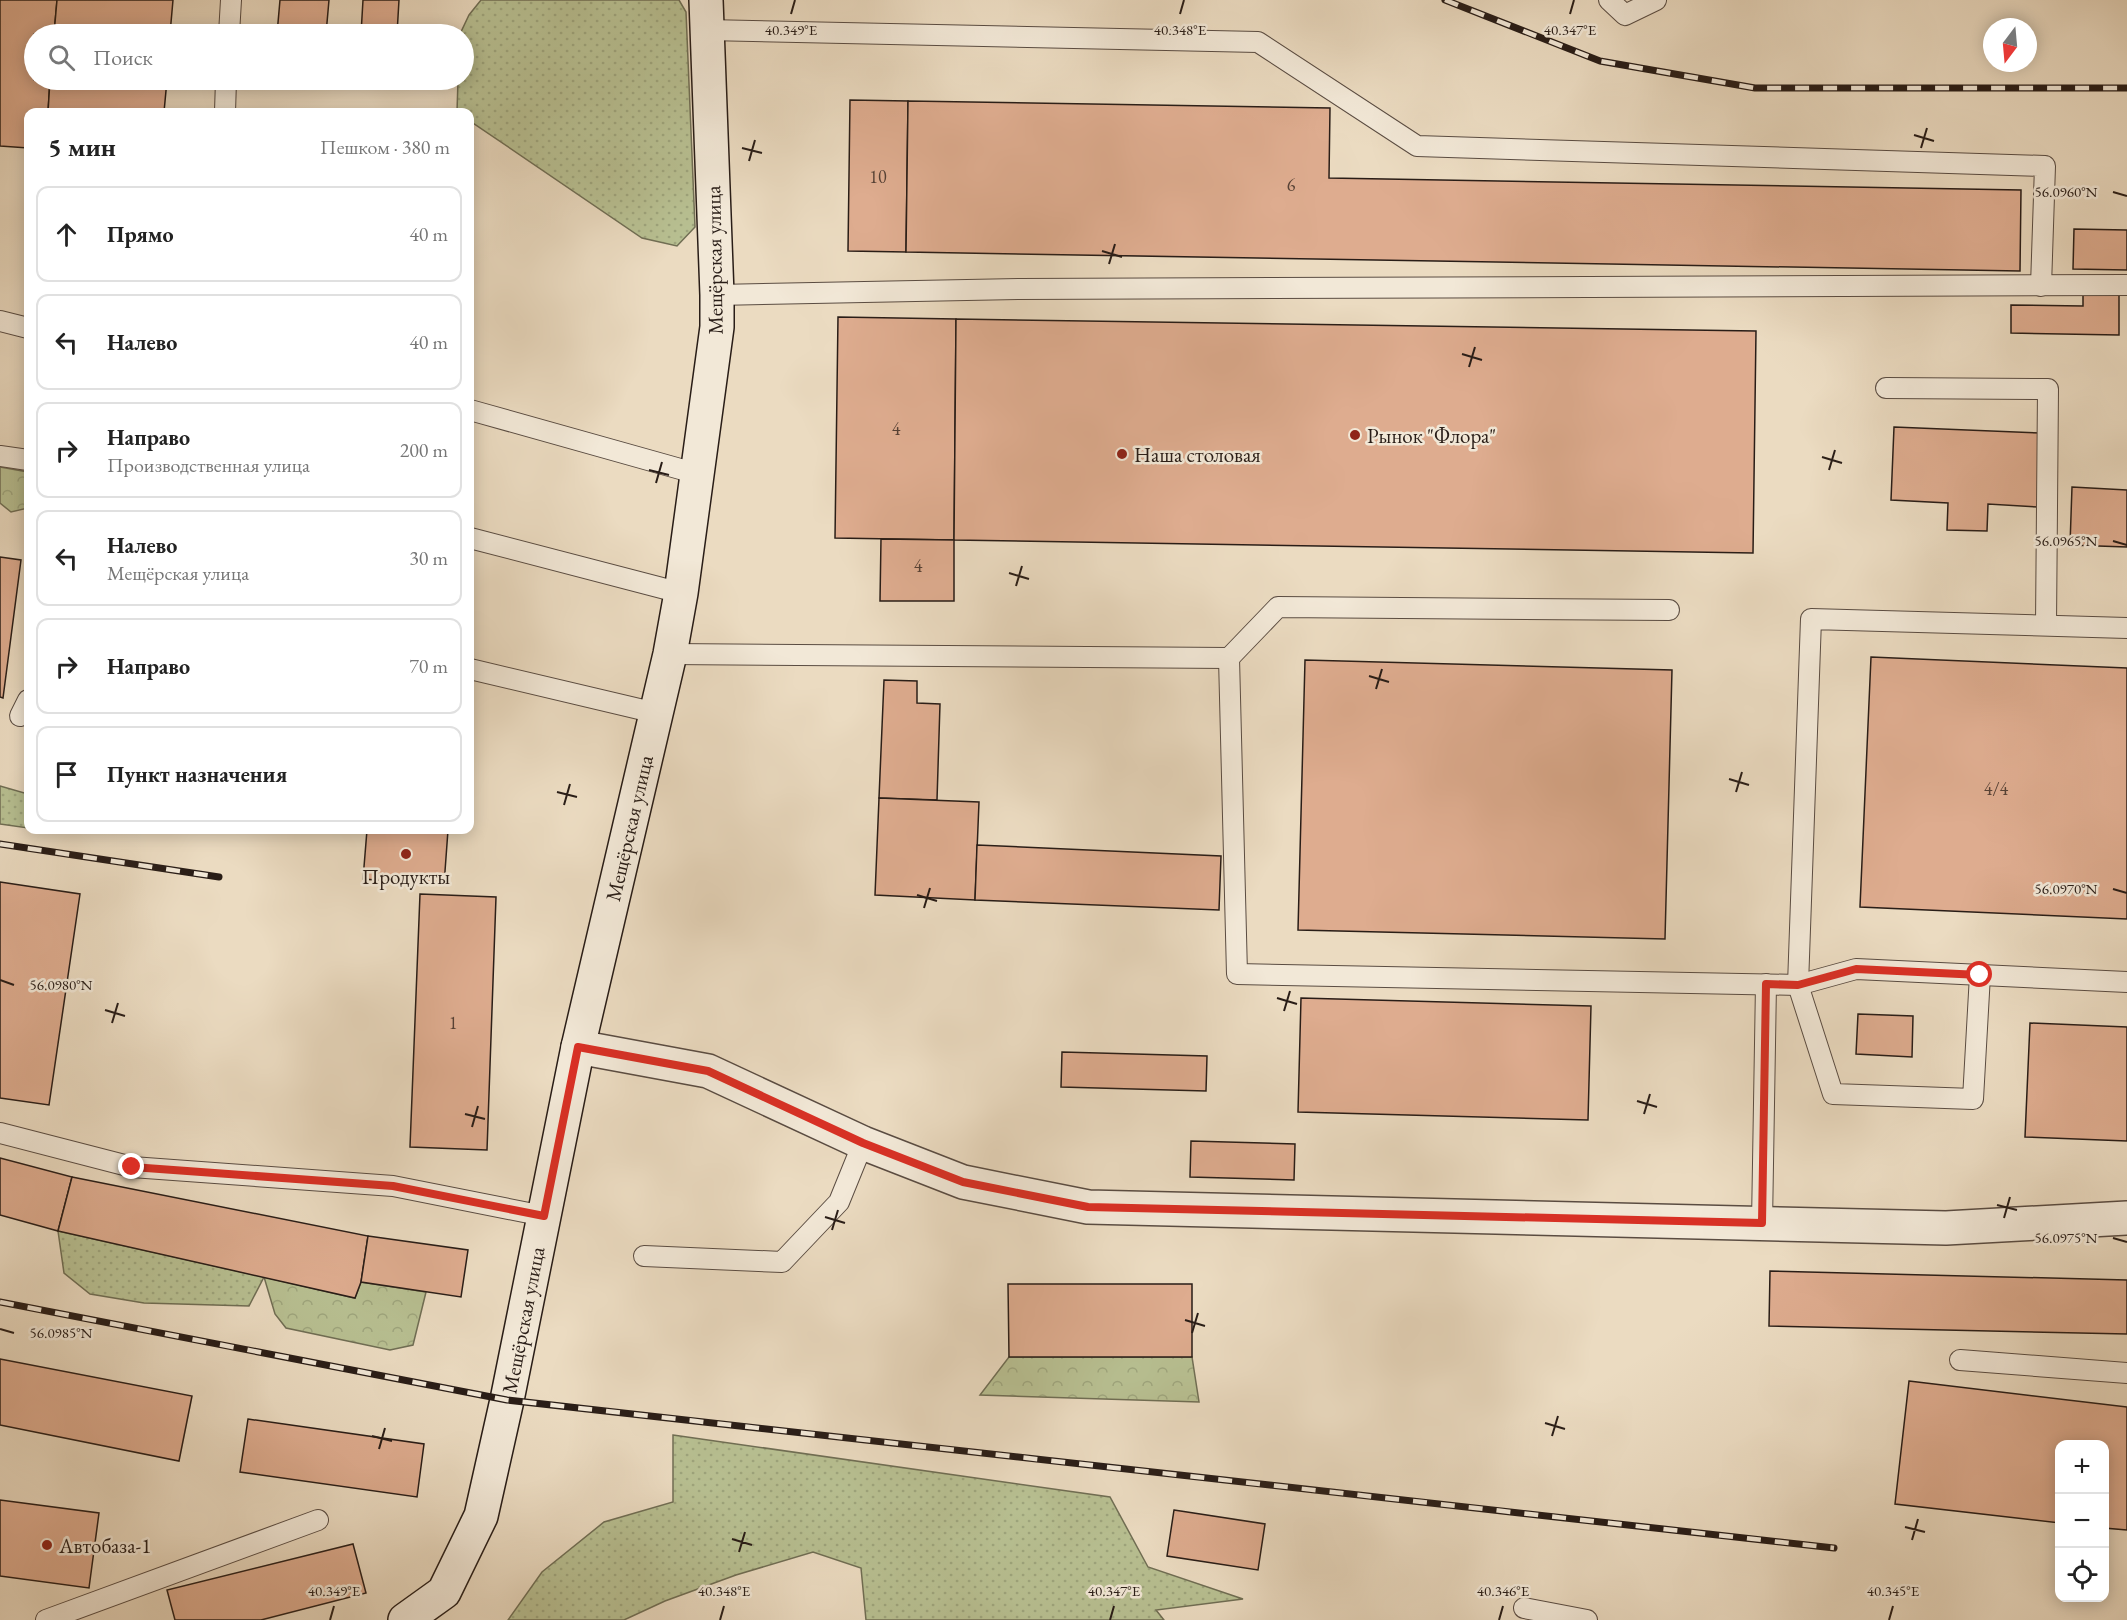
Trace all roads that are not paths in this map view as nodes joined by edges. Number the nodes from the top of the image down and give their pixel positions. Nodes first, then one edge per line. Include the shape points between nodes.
1 (231, 0) edge
2 (1609, 0) edge
3 (1656, 0) edge
4 (707, 15) edge
5 (230, 24) edge
6 (226, 90) edge
7 (225, 108) edge
8 (2127, 285) edge
9 (2041, 286) junction
10 (717, 295) junction
11 (0, 321) edge
12 (24, 327) edge
13 (1886, 388) dead end
14 (474, 411) edge
15 (0, 456) edge
16 (24, 459) edge
17 (698, 474) junction
18 (474, 539) edge
19 (681, 593) junction
20 (1669, 610) dead end
21 (2046, 625) junction
22 (2127, 628) edge
23 (670, 654) junction
24 (1229, 658) junction
25 (474, 670) edge
26 (656, 713) junction
27 (1980, 975) junction
28 (2127, 982) edge
29 (1766, 984) junction
30 (1798, 985) junction
31 (578, 1047) junction
32 (0, 1133) edge
33 (863, 1143) junction
34 (544, 1216) junction
35 (2127, 1218) edge
36 (1762, 1223) junction
37 (644, 1256) dead end
38 (1960, 1360) dead end
39 (2127, 1373) edge
40 (318, 1520) dead end
41 (1524, 1608) dead end
42 (46, 1620) edge
43 (405, 1620) edge
44 (1587, 1620) edge

1 - 5 lane
2 - 3 lane via 1625,15
4 - 9 lane via 1258,42 1417,146 2045,166
4 - 10 main road, Мещёрская улица
6 - 7 lane
8 - 9 lane
9 - 10 lane via 1020,289
10 - 17 main road, Мещёрская улица via 717,327
11 - 12 lane
13 - 21 lane via 2048,389
14 - 17 lane
15 - 16 lane
17 - 19 main road, Мещёрская улица
18 - 19 lane
19 - 23 main road, Мещёрская улица
20 - 24 lane via 1278,607
21 - 22 lane
21 - 30 lane via 1811,619
23 - 24 lane
23 - 26 main road, Мещёрская улица
24 - 29 lane via 1237,974
25 - 26 lane
26 - 31 main road, Мещёрская улица
27 - 28 lane
27 - 30 lane via 1856,969
27 - 30 lane via 1973,1100 1833,1094
29 - 30 lane
29 - 36 lane
31 - 33 main road via 708,1071
31 - 34 main road, Мещёрская улица
32 - 34 lane via 132,1167 393,1186
33 - 36 main road via 963,1182 1088,1207
33 - 37 lane via 839,1202 782,1262
34 - 43 main road, Мещёрская улица via 481,1516 444,1592
35 - 36 main road via 1946,1228
38 - 39 lane
40 - 42 lane
41 - 44 lane

